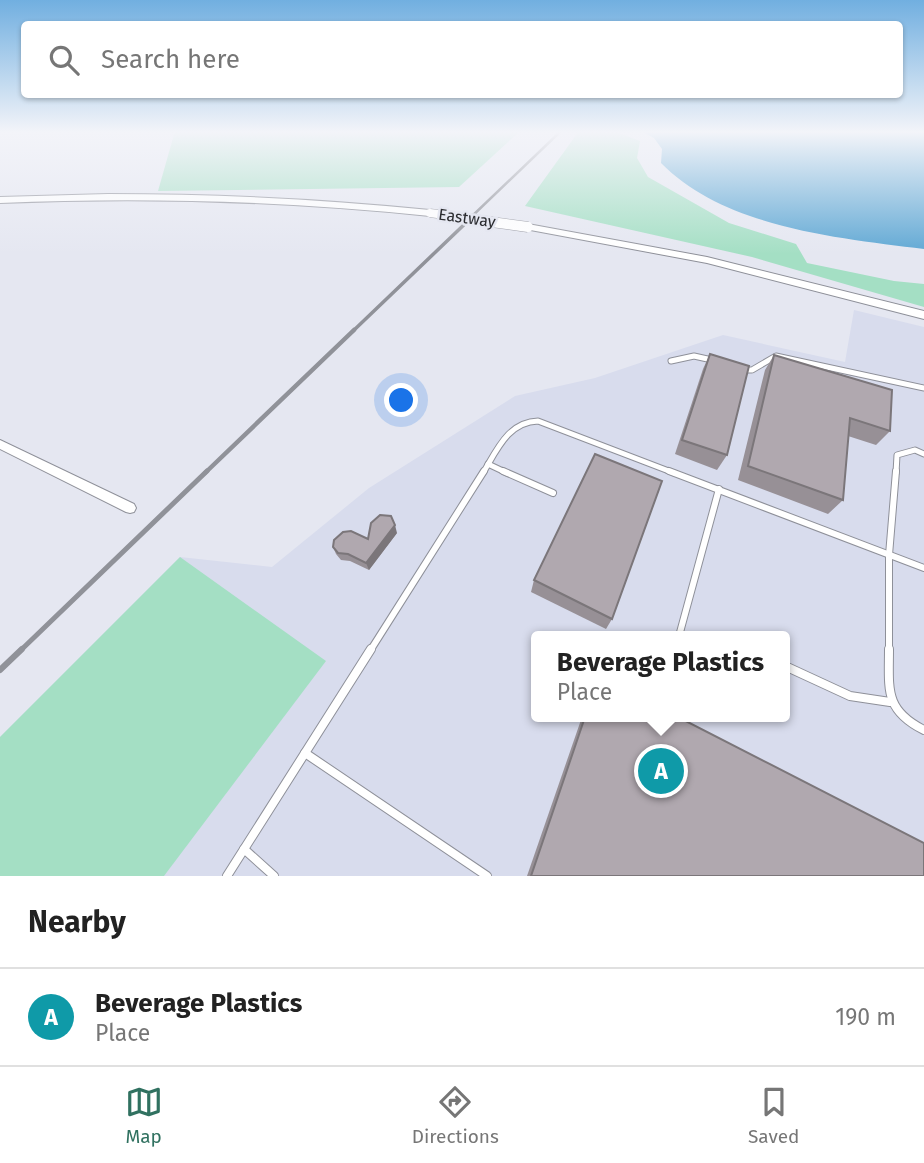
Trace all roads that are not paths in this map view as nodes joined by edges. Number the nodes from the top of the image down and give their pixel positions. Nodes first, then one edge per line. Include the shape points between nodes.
1 (0, 200) edge
2 (924, 316) edge
3 (671, 361) dead end
4 (717, 361) edge
5 (730, 366) edge
6 (924, 388) edge
7 (0, 444) edge
8 (924, 454) edge
9 (488, 464) junction
10 (719, 489) junction
11 (553, 493) dead end
12 (130, 508) dead end
13 (889, 555) junction
14 (924, 568) edge
15 (679, 631) edge
16 (790, 668) edge
17 (890, 702) junction
18 (924, 730) edge
19 (305, 753) junction
20 (244, 849) junction
21 (227, 876) edge
22 (274, 876) edge
23 (487, 876) edge

1 - 2 street, Eastway, bridge via 197,195 430,213 706,260
3 - 4 lane via 694,356
5 - 6 lane via 752,370 776,356
7 - 12 street
8 - 13 lane via 915,450 897,455
9 - 10 lane via 516,425 538,421
9 - 11 lane
9 - 19 lane
10 - 13 lane
10 - 15 lane
13 - 14 lane
13 - 17 lane
16 - 17 lane via 850,696
17 - 18 lane via 898,715
19 - 20 lane
19 - 23 lane
20 - 21 lane
20 - 22 lane

